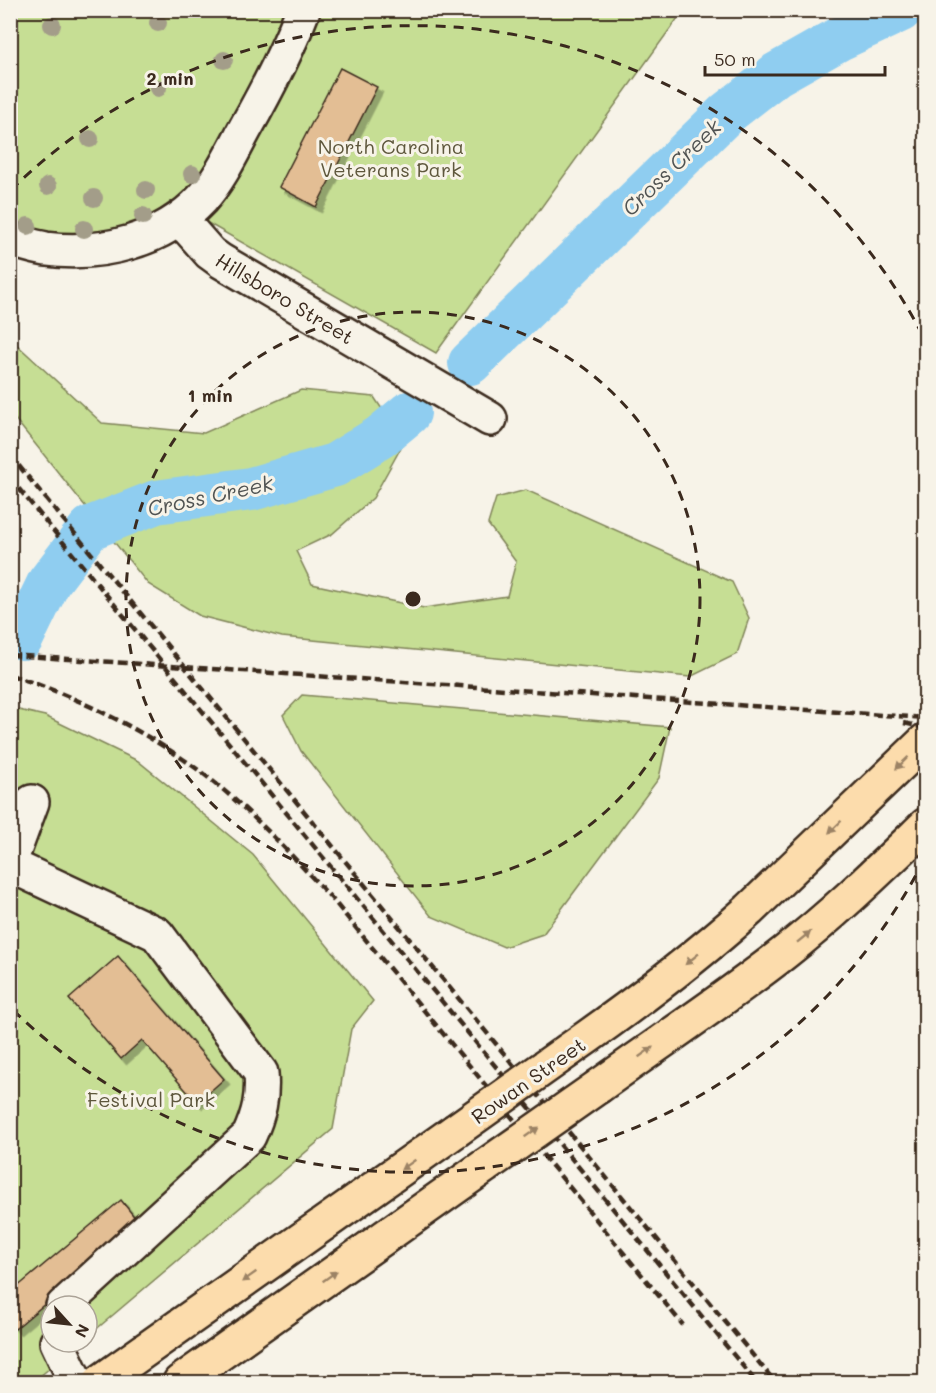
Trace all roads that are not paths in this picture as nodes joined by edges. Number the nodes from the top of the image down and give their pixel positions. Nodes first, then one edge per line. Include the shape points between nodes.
1 (303, 10) edge
2 (180, 219) junction
3 (10, 240) edge
4 (490, 419) dead end
5 (926, 740) edge
6 (32, 802) dead end
7 (926, 825) edge
8 (10, 863) edge
9 (76, 1294) edge
10 (63, 1354) edge
11 (215, 1368) edge
12 (78, 1383) edge
13 (100, 1383) edge
14 (180, 1383) edge

1 - 2 street via 277,74 219,175 202,199
2 - 3 street via 126,244 96,249 45,249
2 - 4 street, Hillsboro Street via 221,261
5 -> 13 main road, Rowan Street, bridge via 721,935 639,1001
6 - 8 street
11 -> 7 main road, bridge via 485,1166 785,952 850,898
8 - 9 street via 157,934 261,1073 261,1105 249,1136
10 - 12 street
11 - 14 main road

